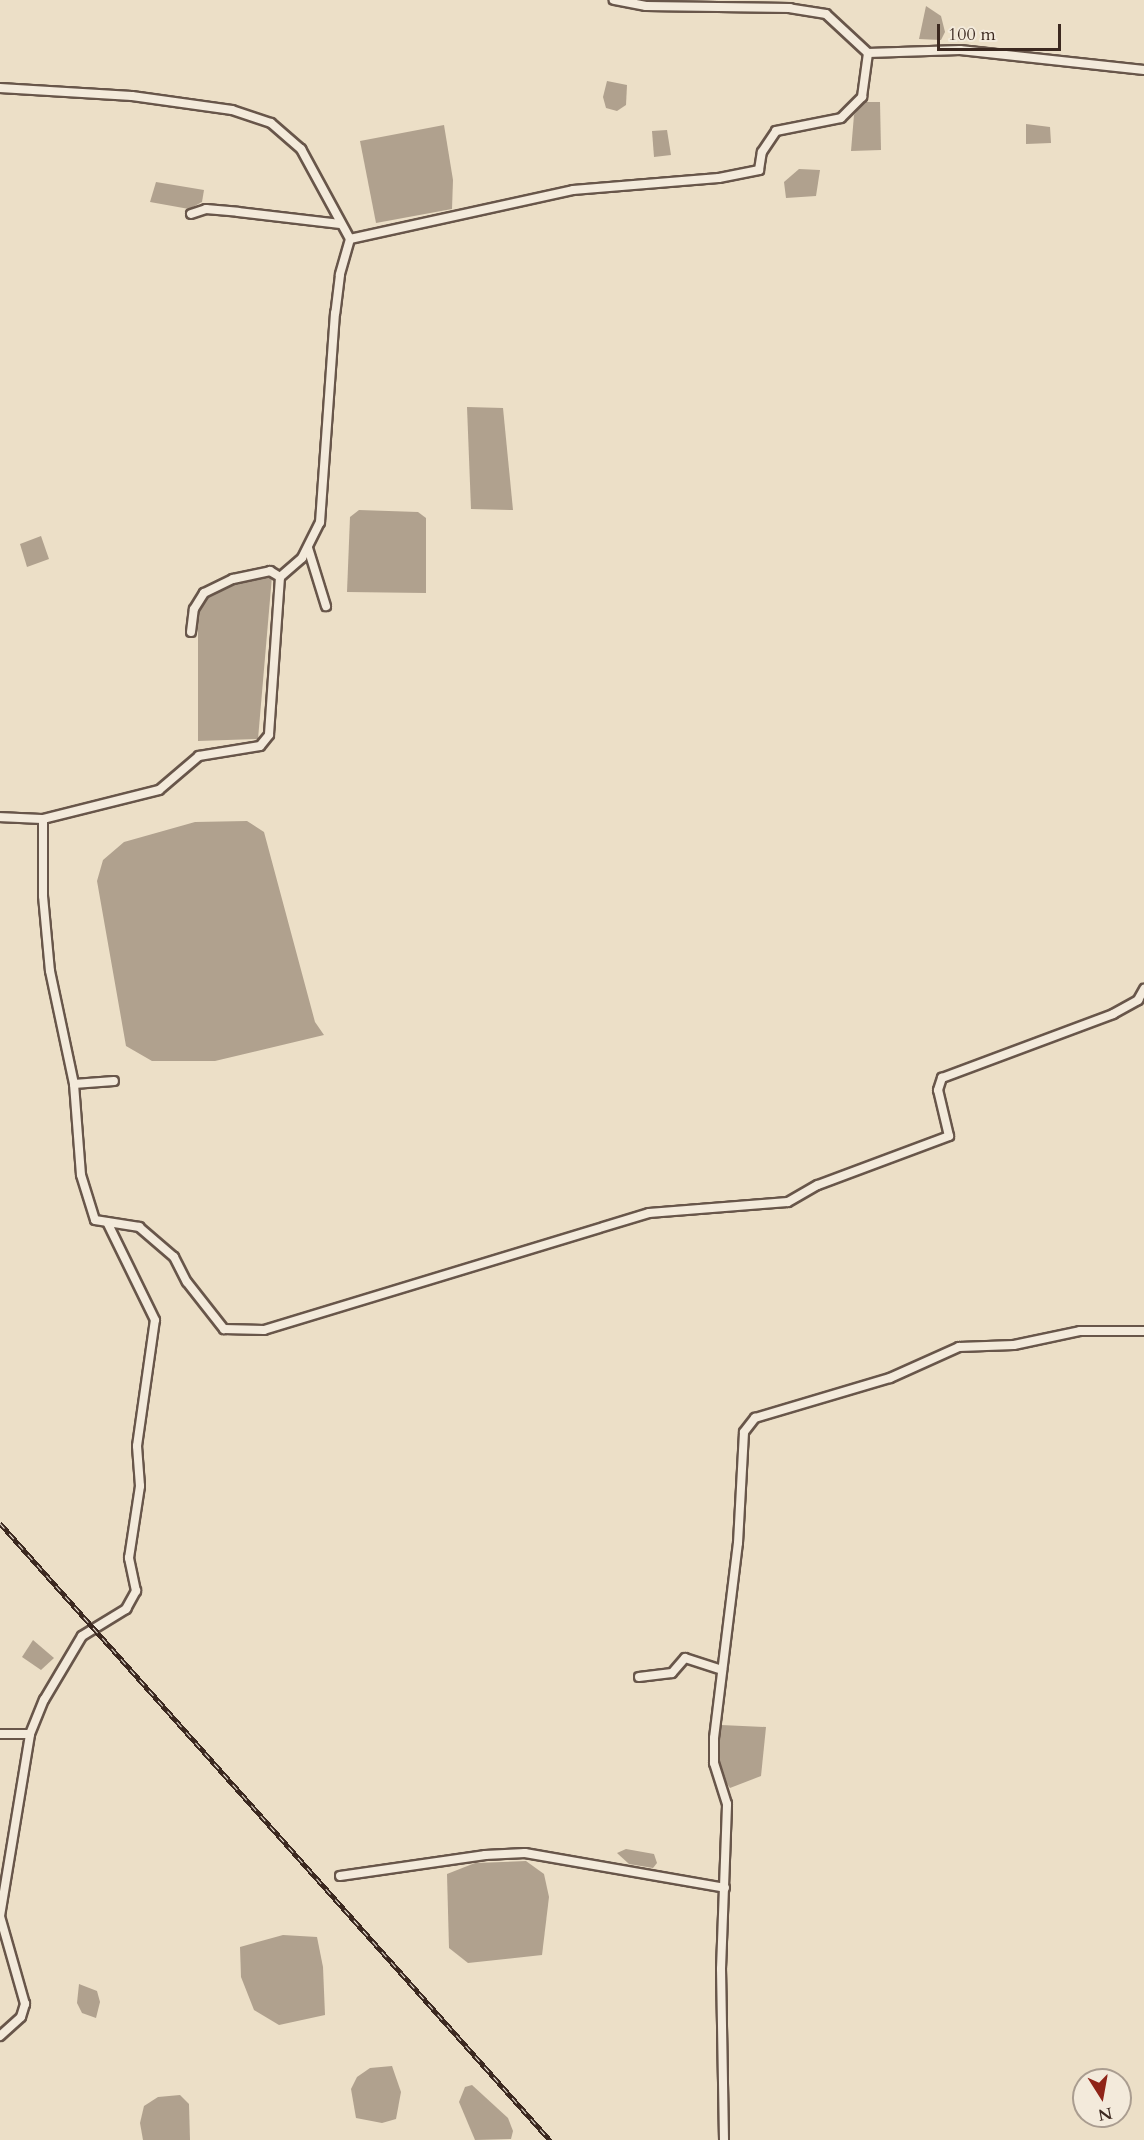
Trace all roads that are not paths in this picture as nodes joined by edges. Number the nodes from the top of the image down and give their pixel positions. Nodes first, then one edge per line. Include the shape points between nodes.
1 (614, 0) edge
2 (868, 53) junction
3 (1144, 70) edge
4 (0, 88) edge
5 (191, 214) dead end
6 (340, 224) junction
7 (350, 239) junction
8 (308, 548) junction
9 (280, 577) junction
10 (326, 606) dead end
11 (191, 632) dead end
12 (0, 817) edge
13 (43, 819) junction
14 (1144, 989) edge
15 (114, 1081) dead end
16 (74, 1084) junction
17 (107, 1222) junction
18 (1144, 1331) edge
19 (722, 1671) junction
20 (639, 1677) dead end
21 (0, 1734) edge
22 (30, 1734) junction
23 (340, 1876) dead end
24 (725, 1888) junction
25 (0, 2037) edge
26 (724, 2140) edge

1 - 2 street via 646,6 790,8 826,14
2 - 3 street via 960,50
2 - 7 street via 862,97 841,118 776,131 762,152 759,170 720,178 573,190
4 - 6 street via 132,96 232,110 271,123 301,149 318,174
5 - 6 street via 206,210 238,212
6 - 7 street
7 - 8 street via 335,313 320,522
8 - 9 street
8 - 10 street
9 - 11 street via 270,571 233,579 204,593 194,609
9 - 13 street via 269,735 260,746 199,756 159,790
12 - 13 street
13 - 16 street via 43,896 50,971
14 - 17 street via 1138,1000 1113,1014 942,1078 938,1090 949,1136 818,1185 788,1202 649,1213 264,1330 224,1329 174,1257 139,1227
15 - 16 street
16 - 17 street via 81,1175 95,1220
17 - 22 street via 155,1320 136,1446 140,1486 129,1558 136,1591 126,1609 82,1636 44,1700
18 - 19 street via 1080,1331 1014,1345 959,1347 890,1378 755,1418 744,1432 738,1543
19 - 20 street via 686,1658 672,1673
19 - 24 street via 714,1763 727,1804
21 - 22 street
22 - 25 street via 0,1916 25,2004 21,2017
23 - 24 street via 525,1853
24 - 26 street via 721,1980

